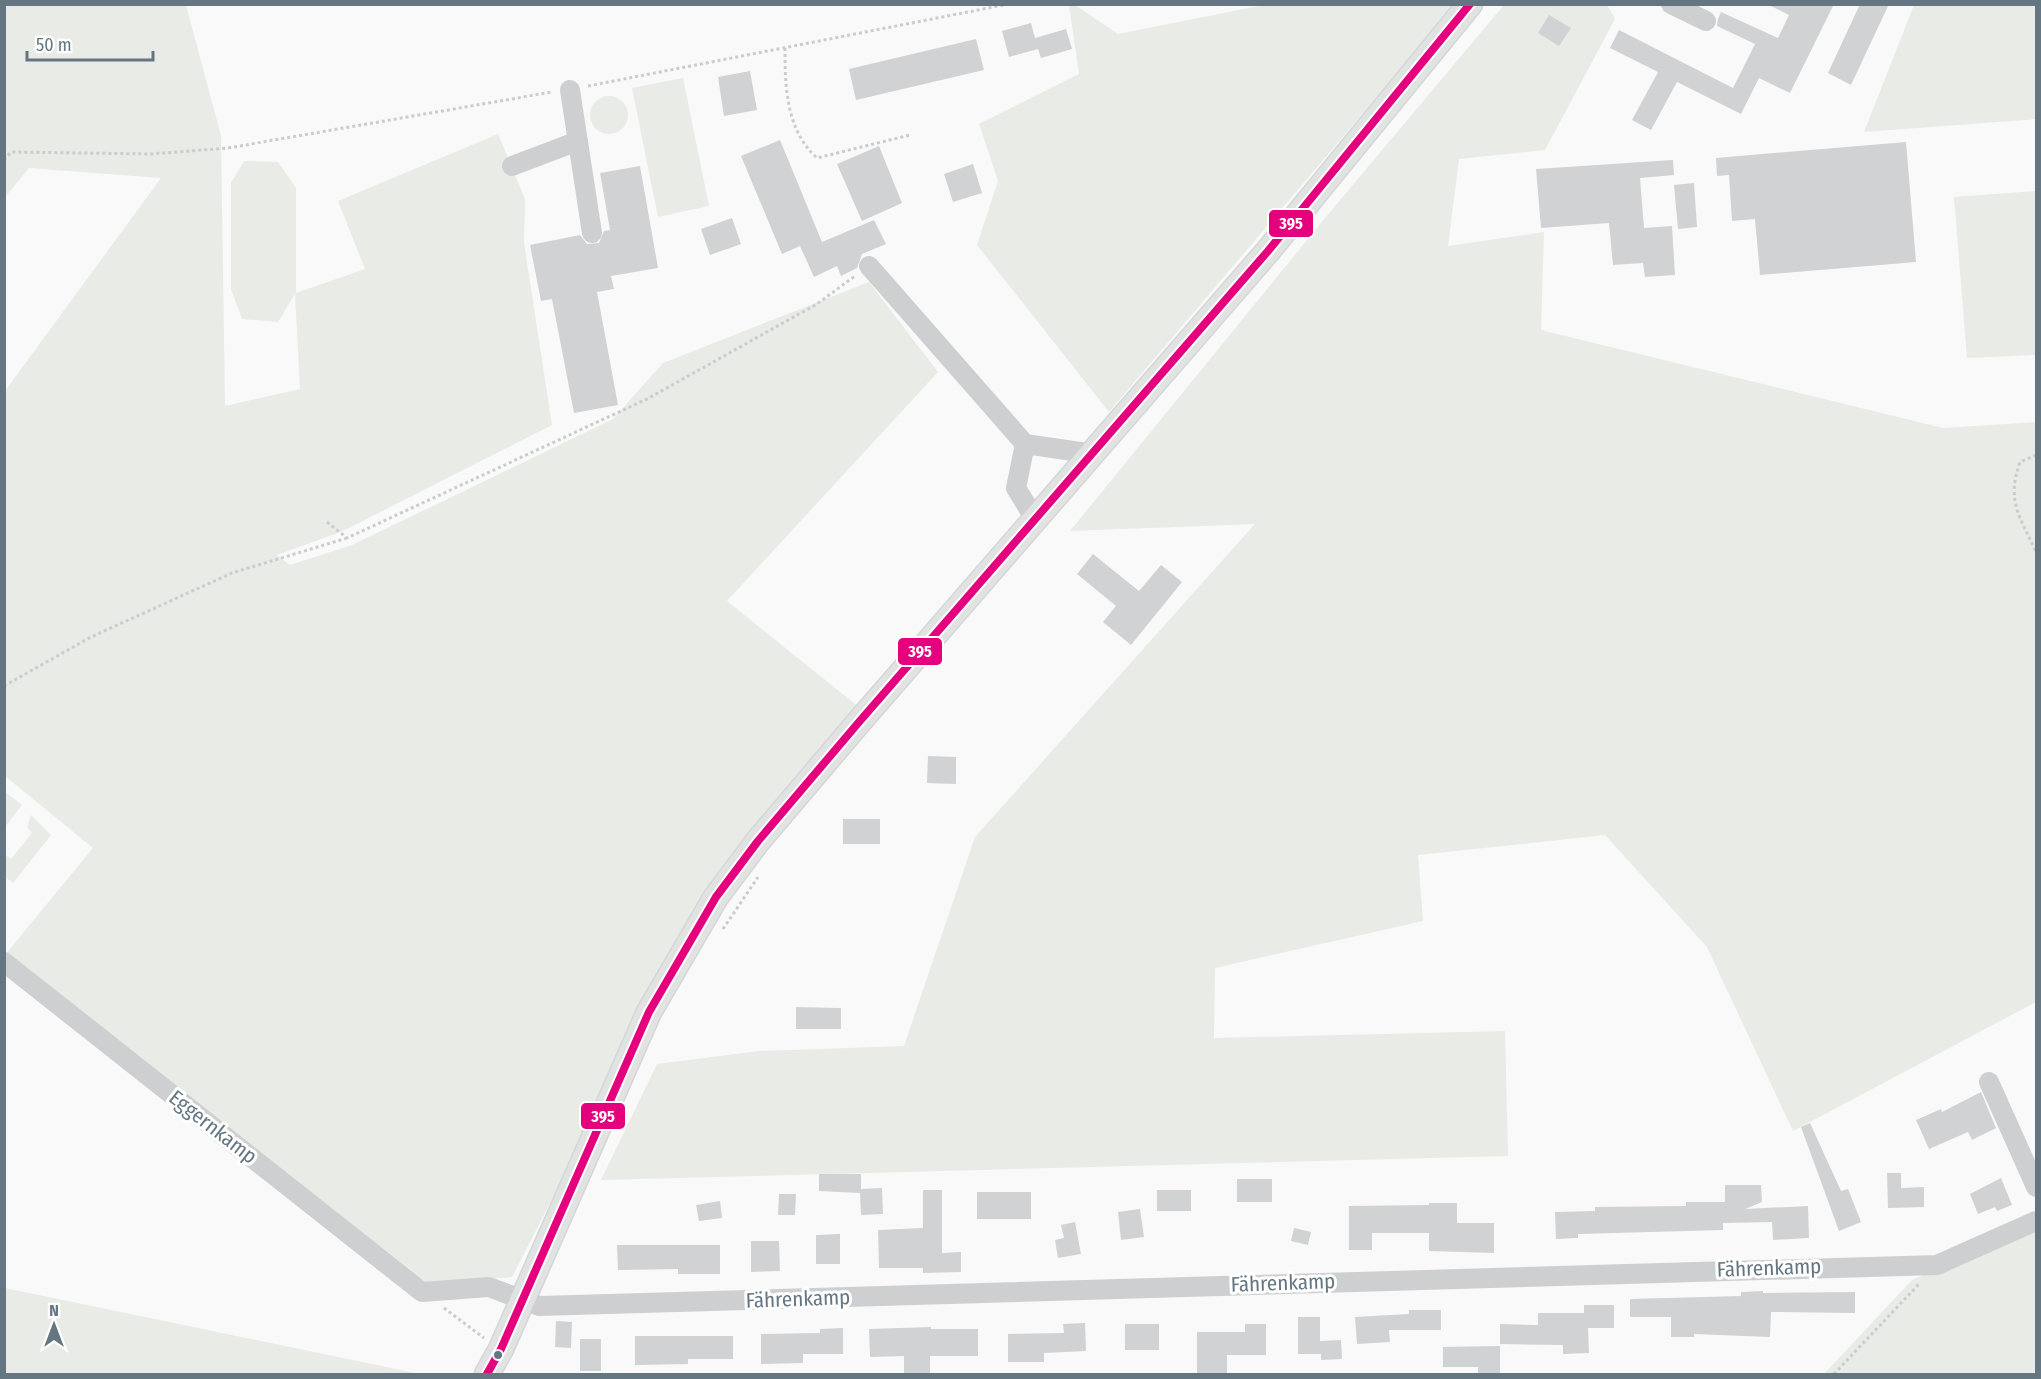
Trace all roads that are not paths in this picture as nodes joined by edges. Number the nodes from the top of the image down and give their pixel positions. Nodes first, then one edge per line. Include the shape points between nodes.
1 (1470, 4) edge
2 (1671, 4) edge
3 (1706, 21) dead end
4 (570, 90) road end
5 (582, 130) junction
6 (512, 166) dead end
7 (592, 233) dead end
8 (869, 266) road end
9 (1025, 444) junction
10 (1094, 454) junction
11 (1035, 519) junction
12 (4, 962) edge
13 (1989, 1082) dead end
14 (2037, 1187) edge
15 (2037, 1221) edge
16 (523, 1299) junction
17 (487, 1374) edge

1 - 10 main road via 1268,251
2 - 3 street
4 - 5 street
5 - 6 street
5 - 7 street
8 - 9 street
9 - 10 street
9 - 11 street via 1016,488
10 - 11 main road
11 - 16 main road via 772,824 716,897 649,1012
12 - 16 street, Eggernkamp via 422,1292 489,1287
13 - 14 street
15 - 16 street, Fährenkamp via 1937,1265 539,1306
16 - 17 main road

